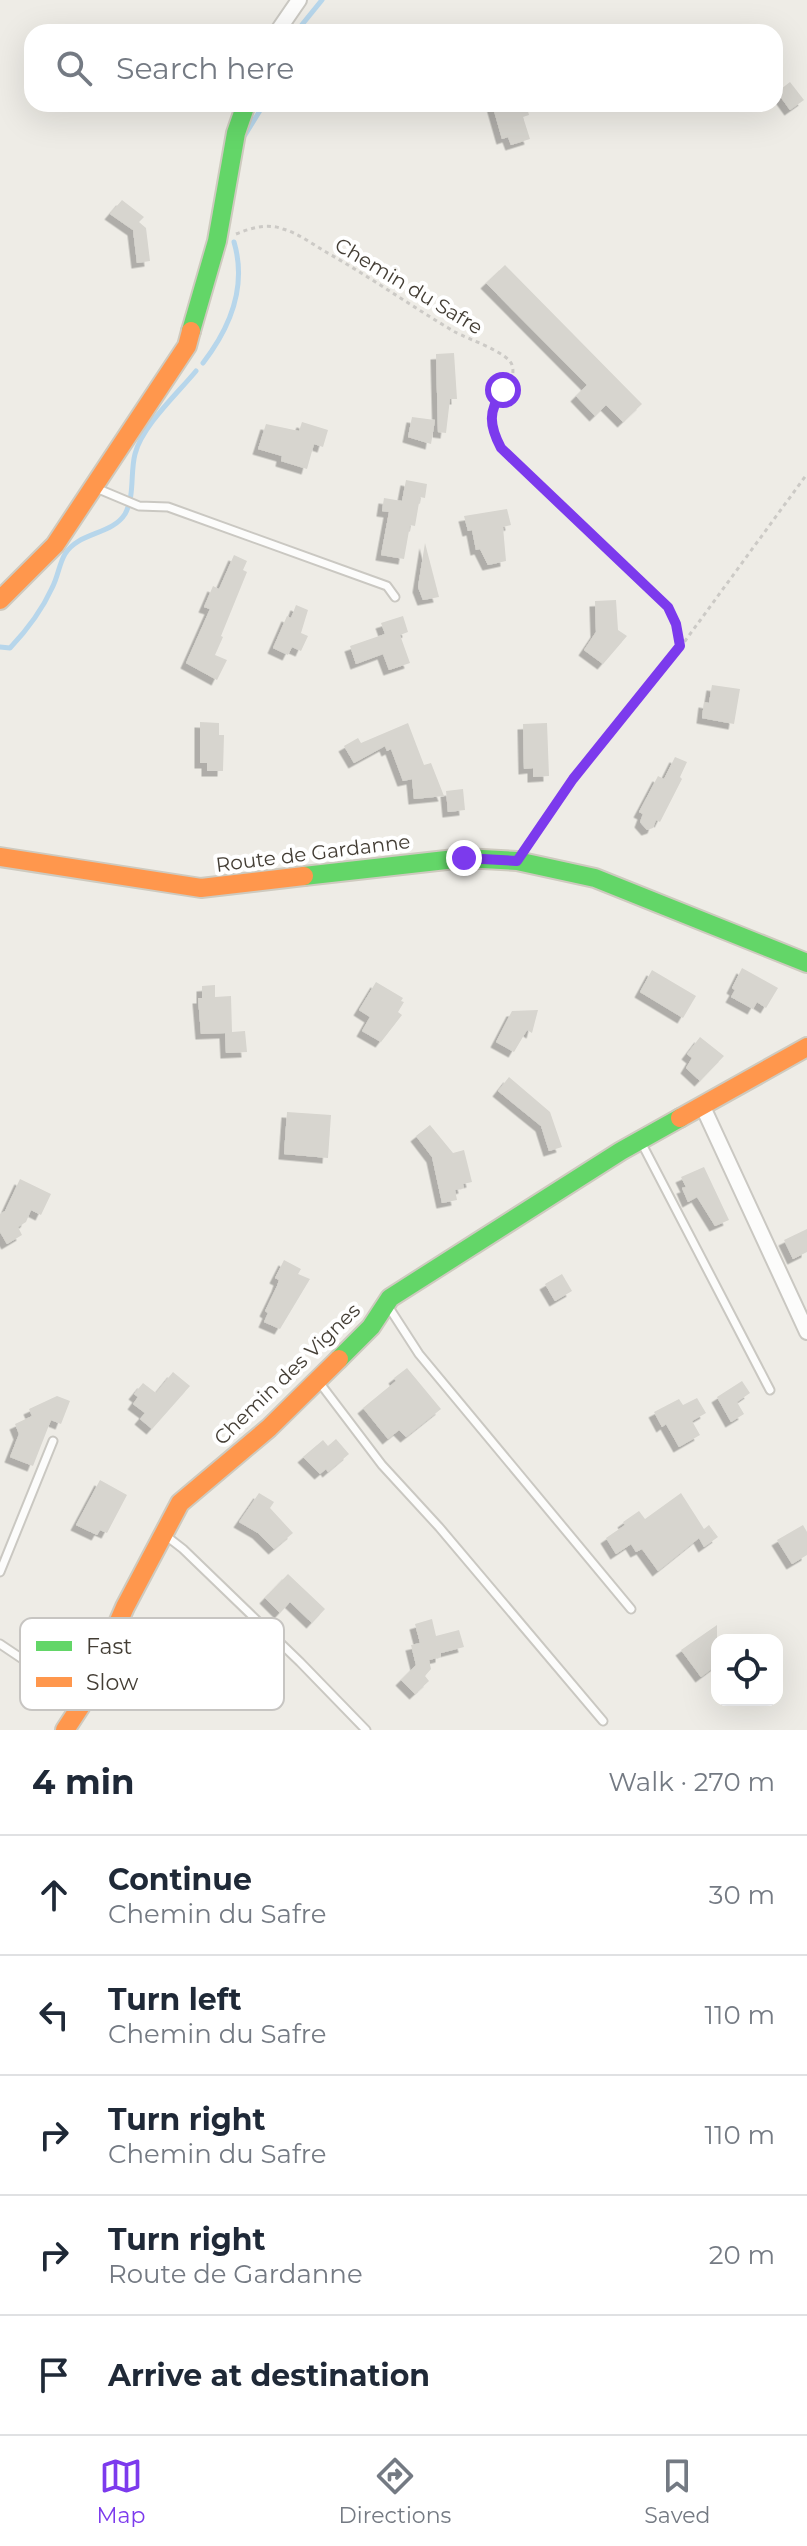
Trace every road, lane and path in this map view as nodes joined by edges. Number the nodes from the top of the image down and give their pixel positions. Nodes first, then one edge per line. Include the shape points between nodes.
1 (299, 0) edge
2 (282, 24) edge
3 (243, 112) edge
4 (217, 241) junction
5 (807, 474) edge
6 (95, 487) junction
7 (395, 597) dead end
8 (0, 600) edge
9 (680, 646) junction
10 (0, 857) edge
11 (517, 861) junction
12 (807, 963) edge
13 (807, 1047) edge
14 (702, 1105) junction
15 (640, 1140) junction
16 (386, 1304) junction
17 (807, 1332) edge
18 (317, 1380) junction
19 (770, 1390) dead end
20 (53, 1441) dead end
21 (164, 1534) junction
22 (0, 1572) edge
23 (631, 1609) dead end
24 (120, 1618) edge
25 (255, 1618) edge
26 (0, 1644) edge
27 (284, 1647) edge
28 (20, 1658) edge
29 (78, 1710) edge
30 (603, 1721) dead end
31 (65, 1730) edge
32 (366, 1730) edge

1 - 2 street
3 - 4 street
4 - 6 street via 187,346
4 - 9 path, Chemin du Safre via 251,228 285,229 470,341 506,356 513,366 511,378 490,417 501,448 668,607
5 - 9 path
6 - 7 lane via 139,506 168,507 287,548 387,586
6 - 8 street via 55,545
9 - 11 path via 573,779
10 - 11 street, Route de Gardanne via 201,888 464,858
11 - 12 street, Route de Gardanne via 595,878
13 - 14 street, Chemin des Vignes
14 - 15 street, Chemin des Vignes
14 - 17 street
15 - 16 street, Chemin des Vignes
15 - 19 lane
16 - 18 street, Chemin des Vignes via 371,1327
16 - 23 lane via 419,1354
18 - 21 street, Chemin des Vignes via 180,1503
18 - 30 lane via 382,1465
20 - 22 lane
21 - 24 street, Chemin des Vignes
21 - 25 lane
26 - 28 lane
27 - 32 lane
29 - 31 street, Chemin des Vignes

